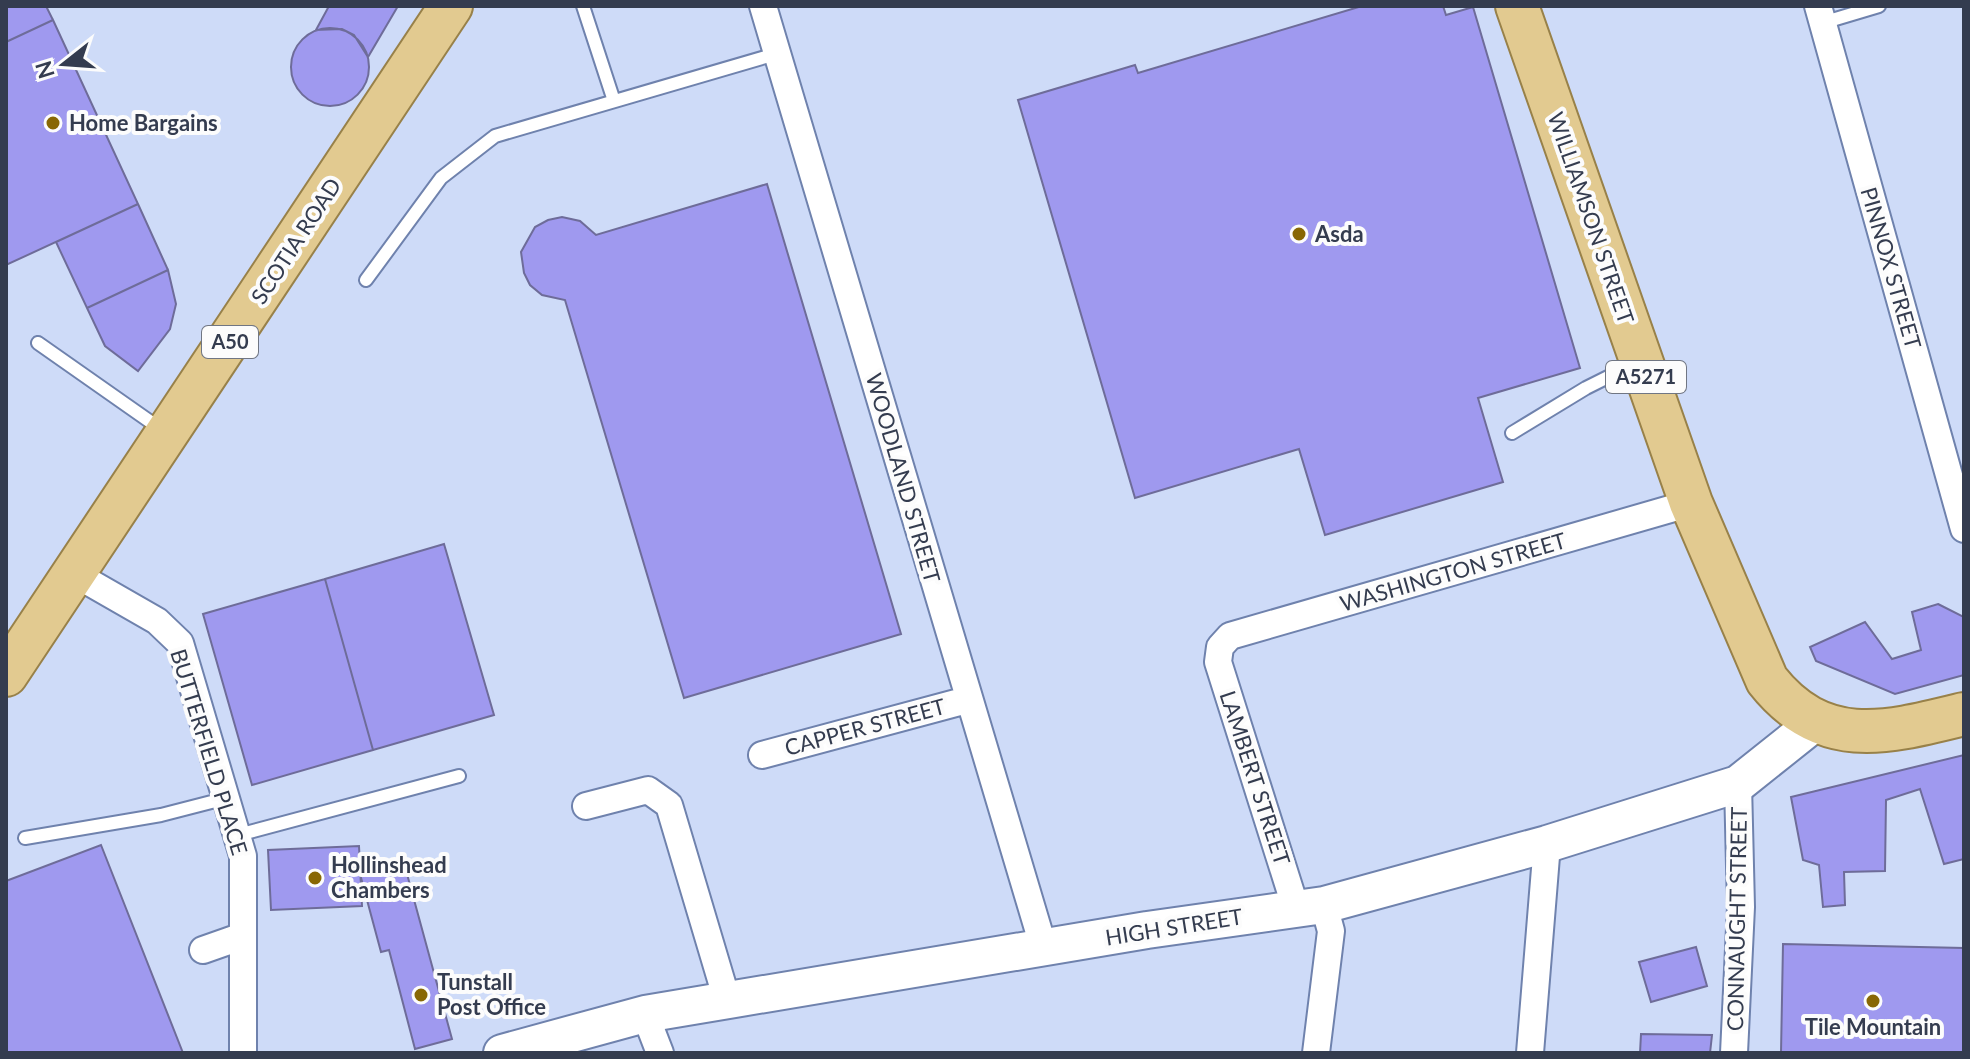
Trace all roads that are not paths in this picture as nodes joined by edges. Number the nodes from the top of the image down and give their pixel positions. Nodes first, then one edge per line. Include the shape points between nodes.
1 (451, 6) edge
2 (583, 6) edge
3 (763, 6) edge
4 (1517, 6) edge
5 (1879, 6) edge
6 (1820, 14) edge
7 (779, 53) junction
8 (614, 101) junction
9 (366, 280) dead end
10 (38, 343) dead end
11 (1641, 361) junction
12 (1512, 433) dead end
13 (168, 435) junction
14 (1691, 503) junction
15 (1964, 529) edge
16 (75, 574) junction
17 (1220, 647) joint
18 (6, 675) edge
19 (967, 700) junction
20 (1964, 714) edge
21 (1817, 721) junction
22 (762, 755) dead end
23 (459, 776) dead end
24 (1738, 784) junction
25 (227, 798) junction
26 (586, 806) dead end
27 (238, 835) junction
28 (25, 838) dead end
29 (1547, 844) junction
30 (1310, 907) junction
31 (240, 937) junction
32 (1044, 949) junction
33 (203, 950) dead end
34 (727, 1000) junction
35 (645, 1014) junction
36 (243, 1053) edge
37 (502, 1053) edge
38 (660, 1053) edge
39 (1316, 1053) edge
40 (1530, 1053) edge
41 (1734, 1053) edge

1 - 13 main road, SCOTIA ROAD / A50
2 - 8 lane
3 - 7 street, WOODLAND STREET
4 - 11 main road, WILLIAMSON STREET / A5271
5 - 6 lane
6 - 15 street, PINNOX STREET
7 - 8 lane
7 - 19 street, WOODLAND STREET
8 - 9 lane via 495,136 441,178
10 - 13 lane
11 - 12 lane
11 - 14 main road, WILLIAMSON STREET / A5271
13 - 16 main road, SCOTIA ROAD / A50
14 - 17 street, WASHINGTON STREET via 1230,636
14 - 21 main road, WILLIAMSON STREET / A5271 via 1767,680 1786,703
16 - 18 main road, SCOTIA ROAD / A50
16 - 25 street, BUTTERFIELD PLACE via 157,621 180,643
17 - 30 street, LAMBERT STREET via 1218,662
19 - 22 street, CAPPER STREET
19 - 32 street, WOODLAND STREET
20 - 21 main road, A5271 via 1867,734
21 - 24 street, HIGH STREET
23 - 27 lane
24 - 29 street, HIGH STREET
24 - 41 street, CONNAUGHT STREET via 1741,907
25 - 27 street, BUTTERFIELD PLACE
25 - 28 lane
26 - 34 street via 648,790 669,805
27 - 31 street, BUTTERFIELD PLACE via 243,856
29 - 30 street, HIGH STREET
29 - 40 street
30 - 32 street, HIGH STREET
30 - 39 street, LAMBERT STREET via 1331,931
31 - 33 street
31 - 36 street, BUTTERFIELD PLACE
32 - 34 street, HIGH STREET
34 - 35 street, HIGH STREET
35 - 37 street, HIGH STREET
35 - 38 street

